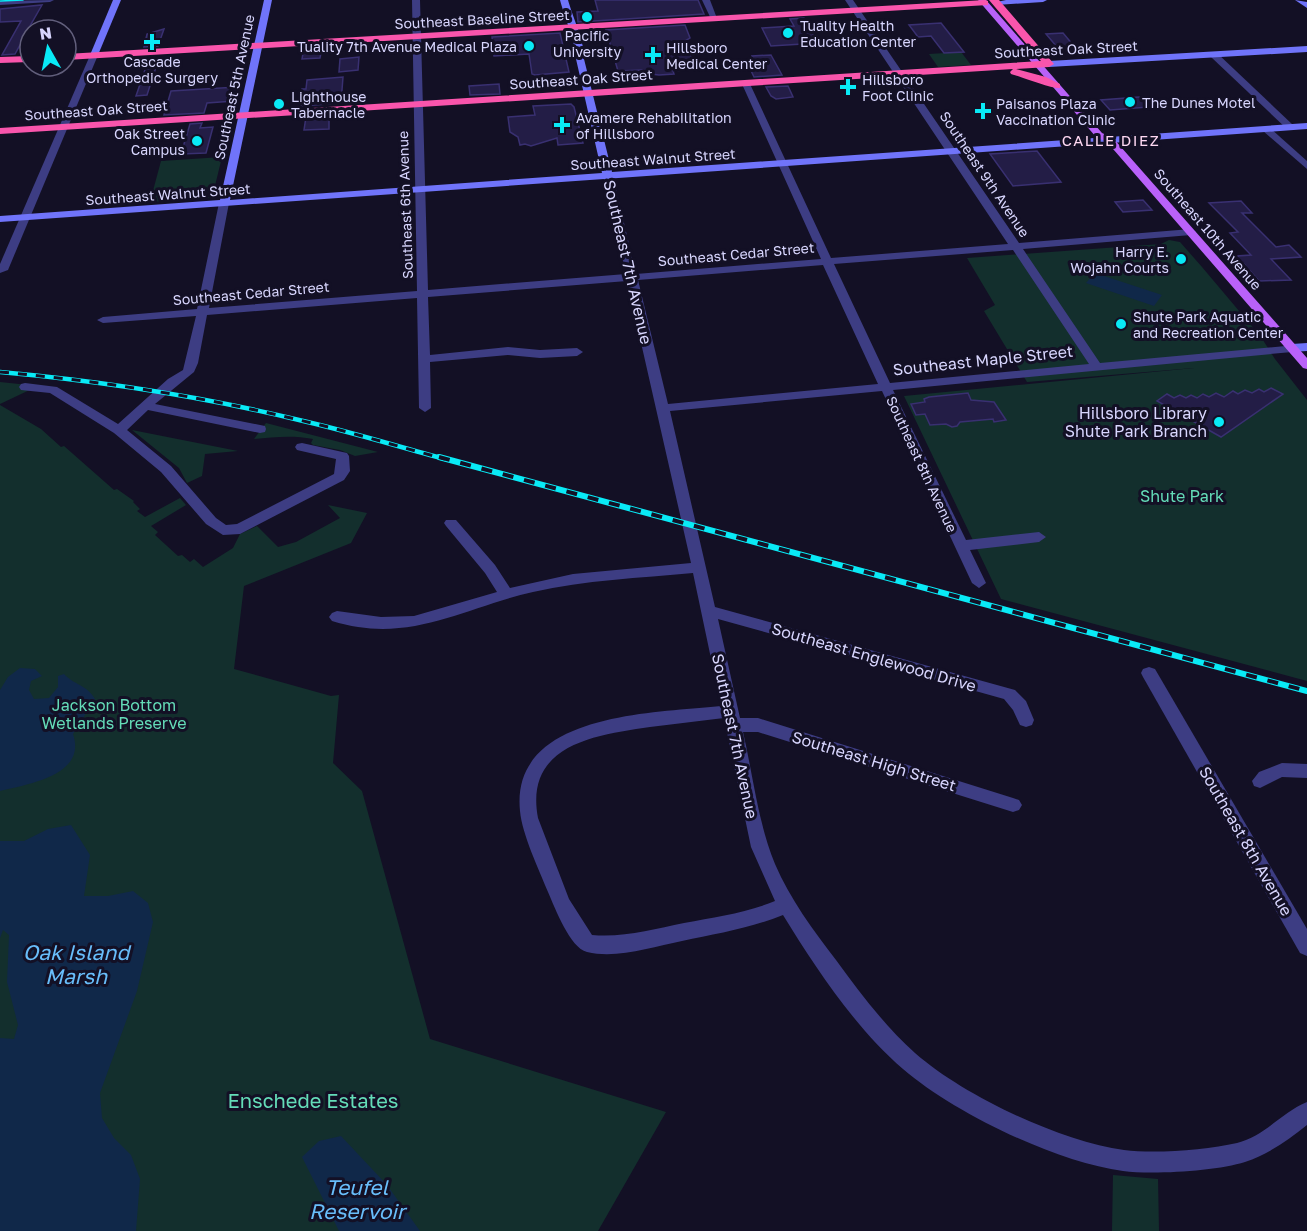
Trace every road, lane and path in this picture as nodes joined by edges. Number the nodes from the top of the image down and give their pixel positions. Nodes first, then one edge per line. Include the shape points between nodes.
1 (50, 0) edge
2 (117, 0) edge
3 (268, 0) edge
4 (416, 0) edge
5 (564, 0) edge
6 (706, 0) edge
7 (849, 0) edge
8 (967, 0) edge
9 (1043, 0) edge
10 (1299, 0) edge
11 (989, 2) edge
12 (0, 3) edge
13 (957, 5) junction
14 (1307, 6) edge
15 (856, 11) junction
16 (715, 19) junction
17 (572, 27) junction
18 (416, 36) junction
19 (259, 45) junction
20 (1307, 49) edge
21 (94, 55) junction
22 (1214, 55) junction
23 (78, 56) edge
24 (18, 59) edge
25 (0, 60) edge
26 (1049, 64) junction
27 (1038, 65) junction
28 (989, 69) junction
29 (899, 75) junction
30 (746, 84) junction
31 (1056, 86) junction
32 (589, 94) junction
33 (417, 105) junction
34 (243, 116) junction
35 (1307, 126) edge
36 (64, 127) junction
37 (1290, 127) junction
38 (1266, 129) junction
39 (0, 131) edge
40 (1110, 140) junction
41 (951, 151) junction
42 (782, 163) junction
43 (1307, 166) edge
44 (608, 176) junction
45 (420, 189) junction
46 (224, 203) junction
47 (26, 217) junction
48 (0, 219) edge
49 (1191, 232) junction
50 (1016, 247) junction
51 (827, 262) junction
52 (3, 270) dead end
53 (632, 278) junction
54 (423, 294) junction
55 (202, 312) junction
56 (103, 320) dead end
57 (1307, 347) edge
58 (1292, 348) junction
59 (577, 352) dead end
60 (424, 358) junction
61 (1096, 365) junction
62 (1307, 365) edge
63 (885, 386) junction
64 (25, 387) dead end
65 (147, 406) junction
66 (425, 408) dead end
67 (662, 408) junction
68 (260, 429) dead end
69 (118, 430) junction
70 (303, 447) dead end
71 (451, 523) dead end
72 (1039, 537) dead end
73 (961, 546) junction
74 (698, 567) junction
75 (979, 583) dead end
76 (506, 594) junction
77 (708, 611) junction
78 (337, 617) dead end
79 (1149, 673) dead end
80 (732, 718) junction
81 (1026, 720) dead end
82 (1307, 771) edge
83 (1260, 782) dead end
84 (1013, 805) dead end
85 (785, 906) junction
86 (1307, 947) edge
87 (1307, 1112) edge

1 - 12 street
2 - 21 street
3 - 19 street, Southeast 5th Avenue
4 - 18 street, Southeast 6th Avenue
5 - 17 street, Southeast 7th Avenue
6 - 16 street
7 - 15 street, Southeast 9th Avenue
8 - 13 highway
9 - 11 street, Southeast Baseline Street
10 - 14 street
11 - 13 highway, Southeast Baseline Street
11 - 26 highway, Southeast 10th Avenue
11 - 27 main road, Southeast 10th Avenue
13 - 15 highway, Southeast Baseline Street
15 - 16 highway, Southeast Baseline Street
15 - 29 street, Southeast 9th Avenue
16 - 17 highway, Southeast Baseline Street
17 - 18 highway, Southeast Baseline Street
17 - 32 street, Southeast 7th Avenue via 581,50
18 - 19 highway, Southeast Baseline Street
18 - 33 street, Southeast 6th Avenue
19 - 21 highway, Southeast Baseline Street
19 - 34 street, Southeast 5th Avenue
20 - 22 street, Southeast Oak Street
21 - 23 highway, Southeast Baseline Street
21 - 36 street
22 - 26 street, Southeast Oak Street
22 - 37 street
24 - 25 highway
26 - 27 highway, Southeast Oak Street
26 - 40 main road, Southeast 10th Avenue via 1112,134
27 - 28 highway, Southeast Oak Street
27 - 31 main road, Southeast 10th Avenue
28 - 29 highway, Southeast Oak Street
28 - 31 highway via 1023,73
29 - 30 highway, Southeast Oak Street
29 - 41 street, Southeast 9th Avenue
30 - 32 highway, Southeast Oak Street
30 - 42 street, Southeast 8th Avenue
31 - 40 main road, Southeast 10th Avenue via 1099,135
32 - 33 highway, Southeast Oak Street
32 - 44 street, Southeast 7th Avenue
33 - 34 highway, Southeast Oak Street
33 - 45 street, Southeast 6th Avenue
34 - 36 highway, Southeast Oak Street
34 - 46 street, Southeast 5th Avenue
35 - 37 street, Southeast Walnut Street
36 - 39 highway, Southeast Oak Street
36 - 47 street
37 - 38 street, Southeast Walnut Street
38 - 40 street, Southeast Walnut Street
38 - 43 street
40 - 41 street, Southeast Walnut Street
40 - 49 main road, Southeast 10th Avenue
41 - 42 street, Southeast Walnut Street
41 - 50 street, Southeast 9th Avenue
42 - 44 street, Southeast Walnut Street
42 - 51 street, Southeast 8th Avenue
44 - 45 street, Southeast Walnut Street
44 - 53 street, Southeast 7th Avenue
45 - 46 street, Southeast Walnut Street
45 - 54 street, Southeast 6th Avenue
46 - 47 street, Southeast Walnut Street
46 - 55 street, Southeast 5th Avenue
47 - 48 street, Southeast Walnut Street
47 - 52 street
49 - 50 street, Southeast Cedar Street
49 - 58 main road, Southeast 10th Avenue
50 - 51 street, Southeast Cedar Street
50 - 61 street, Southeast 9th Avenue
51 - 53 street, Southeast Cedar Street
51 - 63 street, Southeast 8th Avenue
53 - 54 street, Southeast Cedar Street
53 - 67 street, Southeast 7th Avenue
54 - 55 street, Southeast Cedar Street
54 - 60 street, Southeast 6th Avenue
55 - 56 street, Southeast Cedar Street
55 - 65 street, Southeast 5th Avenue via 188,372
57 - 58 street, Southeast Maple Street
58 - 61 street, Southeast Maple Street
58 - 62 main road, Southeast 10th Avenue
59 - 60 street via 540,354 513,345
60 - 66 street, Southeast 6th Avenue
61 - 63 street, Southeast Maple Street
63 - 67 street, Southeast Maple Street
63 - 73 street, Southeast 8th Avenue
64 - 69 street via 53,390
65 - 68 street
65 - 69 street, Southeast 5th Avenue
67 - 74 street, Southeast 7th Avenue
69 - 70 street via 166,469 223,530 240,529 339,477 343,471 342,456
71 - 76 street
72 - 73 street
73 - 75 street, Southeast 8th Avenue
74 - 76 street via 573,579
74 - 77 street, Southeast 7th Avenue
76 - 78 street via 409,623
77 - 80 street, Southeast 7th Avenue
77 - 81 street, Southeast Englewood Drive via 1009,694
79 - 86 street, Southeast 8th Avenue
80 - 84 street, Southeast High Street
80 - 85 street, Southeast 7th Avenue via 760,847
80 - 85 street, Southeast High Street via 601,726 576,734 551,750 533,776 528,807 532,827 573,927 587,944 601,946 656,938 741,921
82 - 83 street via 1280,770
85 - 87 street, Southeast 7th Avenue via 853,1000 911,1063 982,1108 1025,1128 1092,1154 1149,1161 1234,1155 1254,1148

